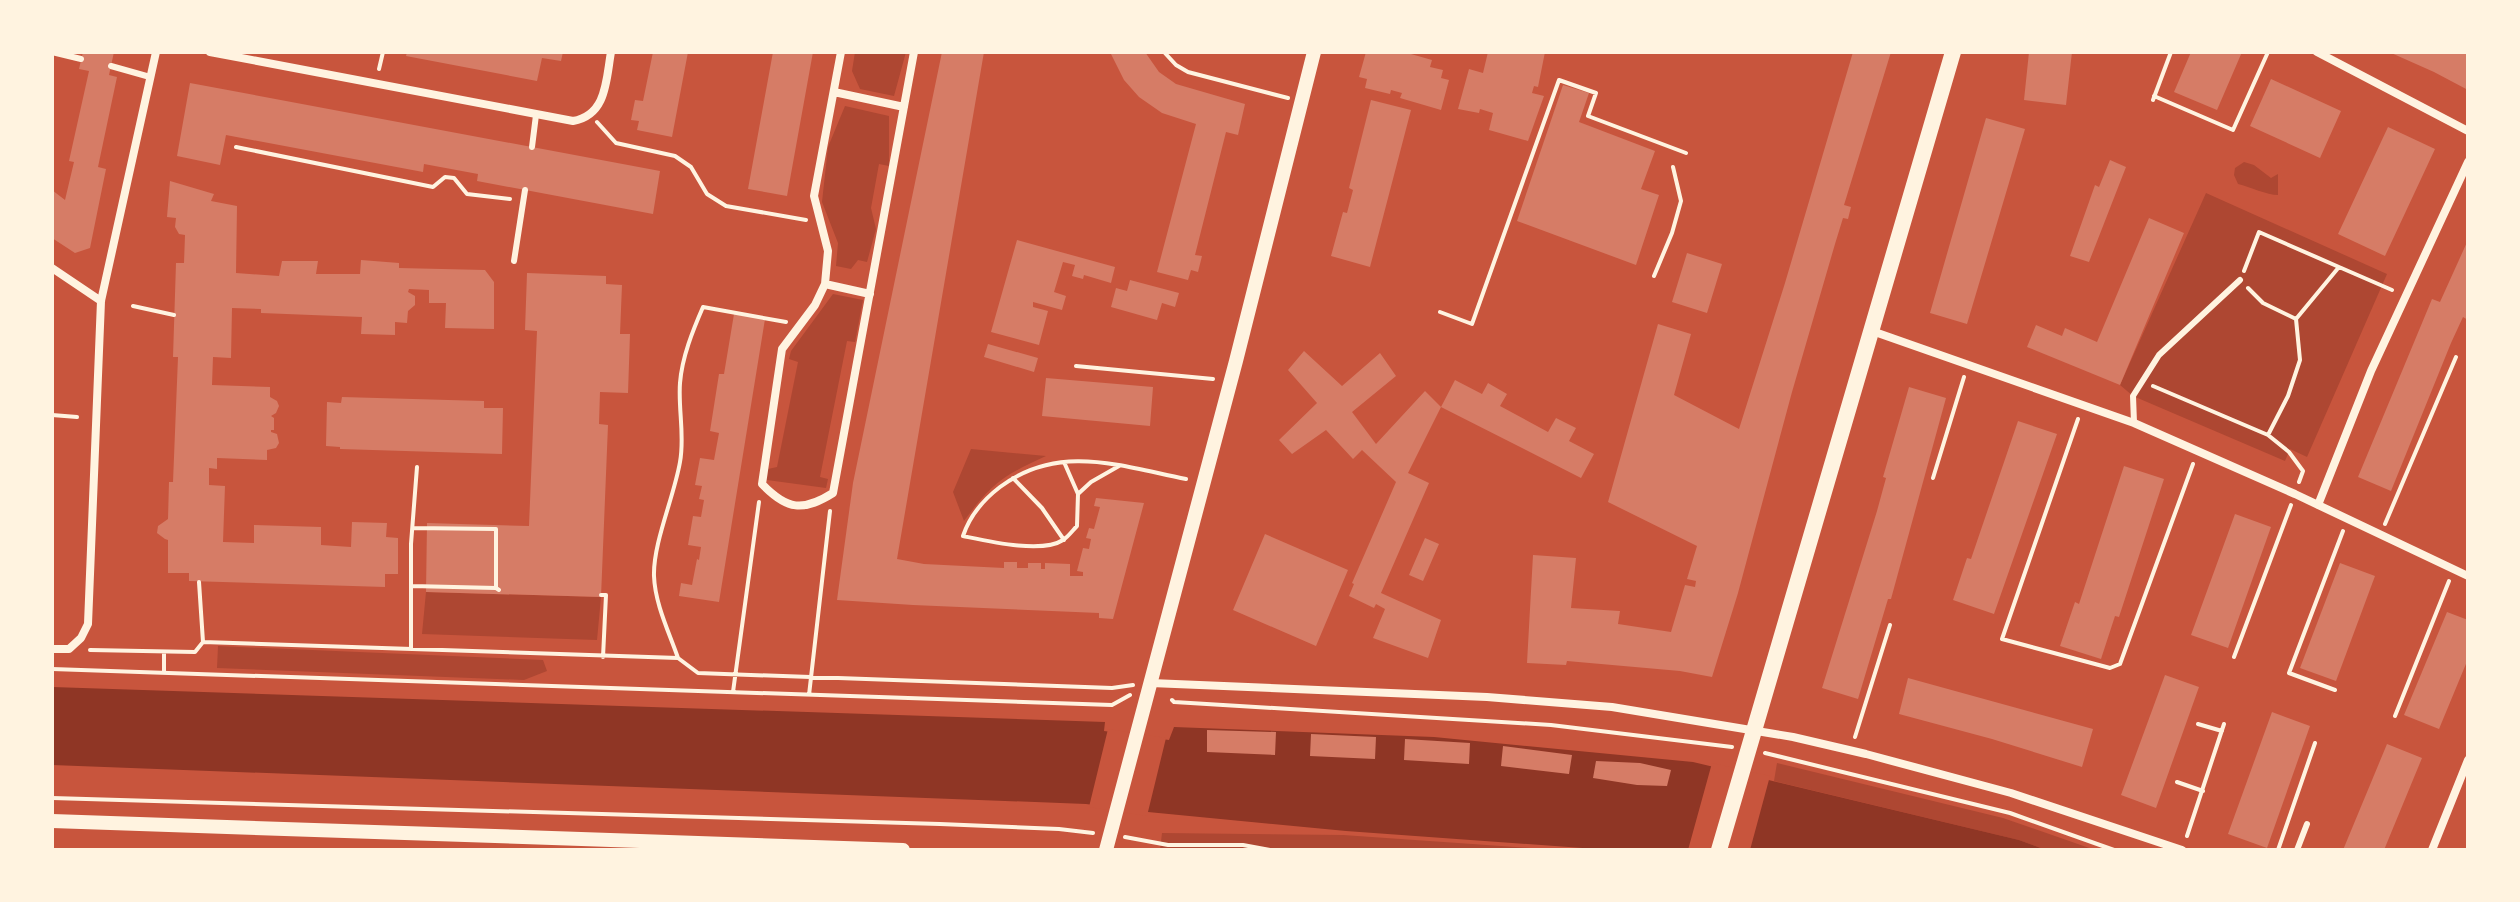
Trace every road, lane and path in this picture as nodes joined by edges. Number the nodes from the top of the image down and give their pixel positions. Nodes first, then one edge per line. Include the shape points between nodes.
1 (52, 52) edge
2 (156, 52) edge
3 (210, 52) edge
4 (611, 52) edge
5 (841, 52) edge
6 (914, 52) edge
7 (1164, 52) edge
8 (1314, 52) edge
9 (1953, 52) edge
10 (2171, 52) edge
11 (2268, 52) edge
12 (2317, 52) edge
13 (81, 59) dead end
14 (111, 66) dead end
15 (150, 77) junction
16 (834, 92) junction
17 (1302, 102) junction
18 (904, 107) junction
19 (536, 115) junction
20 (590, 115) junction
21 (2468, 131) edge
22 (236, 147) dead end
23 (532, 147) dead end
24 (1686, 153) dead end
25 (2468, 162) edge
26 (1673, 167) dead end
27 (525, 190) dead end
28 (523, 201) junction
29 (822, 223) junction
30 (514, 261) dead end
31 (2339, 267) junction
32 (52, 268) edge
33 (1654, 276) dead end
34 (2240, 280) junction
35 (825, 284) junction
36 (870, 294) junction
37 (2405, 296) junction
38 (101, 301) junction
39 (133, 306) dead end
40 (1440, 312) dead end
41 (174, 315) dead end
42 (2296, 319) junction
43 (800, 324) junction
44 (1871, 330) junction
45 (2456, 357) dead end
46 (1968, 363) junction
47 (1076, 366) dead end
48 (1230, 381) junction
49 (2142, 381) junction
50 (2083, 406) junction
51 (52, 415) edge
52 (77, 417) dead end
53 (2134, 423) junction
54 (2268, 435) junction
55 (2198, 451) junction
56 (1064, 462) junction
57 (1119, 466) junction
58 (417, 467) dead end
59 (1013, 478) junction
60 (1933, 478) dead end
61 (1204, 483) junction
62 (762, 484) junction
63 (833, 493) junction
64 (1078, 494) junction
65 (2295, 494) junction
66 (2318, 505) junction
67 (2347, 520) junction
68 (412, 528) junction
69 (2380, 535) junction
70 (1064, 540) junction
71 (2454, 569) junction
72 (2468, 576) edge
73 (199, 582) dead end
74 (412, 586) junction
75 (601, 595) dead end
76 (1890, 625) dead end
77 (203, 642) junction
78 (411, 648) junction
79 (52, 649) edge
80 (69, 649) junction
81 (164, 652) junction
82 (603, 657) junction
83 (2234, 657) dead end
84 (678, 658) junction
85 (52, 669) edge
86 (164, 673) junction
87 (736, 673) junction
88 (811, 678) junction
89 (1151, 683) junction
90 (2335, 690) dead end
91 (733, 692) junction
92 (809, 695) junction
93 (2395, 716) dead end
94 (2198, 724) dead end
95 (2224, 724) dead end
96 (1755, 731) junction
97 (2222, 731) junction
98 (2315, 743) dead end
99 (1851, 750) junction
100 (1746, 756) junction
101 (2468, 760) edge
102 (2177, 782) dead end
103 (2203, 791) junction
104 (52, 798) edge
105 (52, 821) edge
106 (2307, 824) dead end
107 (1110, 835) junction
108 (903, 850) edge
109 (1106, 850) edge
110 (1270, 850) edge
111 (1719, 850) edge
112 (2114, 850) edge
113 (2182, 850) edge
114 (2278, 850) edge
115 (2297, 850) edge
116 (2432, 850) edge

1 - 13 lane
2 - 15 street
3 - 19 street
4 - 20 street via 603,97
5 - 16 street
6 - 18 street
7 - 17 path via 1188,72
8 - 17 street
9 - 44 main road
10 - 11 path via 2154,98 2233,130
12 - 21 street
14 - 15 lane
15 - 38 street
16 - 18 street
16 - 29 street via 814,196
17 - 48 street
18 - 36 street
19 - 20 street via 573,121
19 - 23 lane
20 - 29 path via 616,143 675,156 691,167 707,194 726,206
22 - 28 path via 433,187 445,177 454,178 467,194
24 - 40 path via 1588,116 1596,93 1559,80 1472,324
25 - 37 street
26 - 33 path via 1681,201
27 - 28 lane
28 - 30 lane
29 - 35 street via 828,251
31 - 34 path via 2259,232
31 - 37 path
31 - 42 path
32 - 38 street
34 - 42 path via 2263,303
34 - 49 lane via 2159,355
35 - 36 street
35 - 43 street
36 - 63 street
37 - 66 street
38 - 80 street via 88,624
39 - 41 path
42 - 54 path via 2300,360
43 - 62 street via 782,349
43 - 84 path via 703,307 693,329 680,381 681,459 654,576
44 - 46 street
44 - 96 main road
45 - 69 path
46 - 50 street
46 - 60 path
47 - 48 path
48 - 61 street
49 - 53 lane via 2133,396
49 - 54 path
50 - 53 street
50 - 55 path via 2002,639 2110,668 2120,664
51 - 52 path
53 - 55 street
54 - 65 path via 2303,471
55 - 65 street
56 - 57 path
56 - 59 path via 1053,461
56 - 64 path
57 - 61 path
57 - 64 path
58 - 68 path
59 - 70 path
59 - 70 path via 985,498 963,536 1005,546
61 - 89 street
62 - 63 street via 777,500 797,506 816,504
62 - 87 path
63 - 88 path
64 - 70 path via 1077,526
65 - 66 street
65 - 83 path
66 - 67 street
67 - 69 street
67 - 90 path via 2289,673
68 - 74 path
68 - 74 path via 496,529 497,589
69 - 71 street
71 - 72 street
71 - 93 path
73 - 77 path
74 - 78 path
75 - 82 path via 606,595
76 - 99 path
77 - 78 path
77 - 81 path via 195,652
78 - 82 path
79 - 80 street
80 - 81 path
81 - 86 path
82 - 84 path
84 - 87 path via 698,673
85 - 86 path
86 - 91 path
87 - 88 path
87 - 91 path
88 - 89 path via 1112,688
88 - 92 path
89 - 92 path via 1112,705
89 - 96 street via 1503,698 1612,707
89 - 100 path via 1174,702 1551,725
89 - 107 street
91 - 92 path
94 - 97 path
95 - 97 path
96 - 99 street
96 - 100 main road
97 - 103 path
98 - 114 path
99 - 113 street via 2011,793
100 - 111 main road
100 - 112 path via 2010,813
101 - 116 street
102 - 103 path
103 - 113 path
104 - 107 path via 940,824
105 - 108 street
106 - 115 lane
107 - 109 street
107 - 110 path via 1168,845

